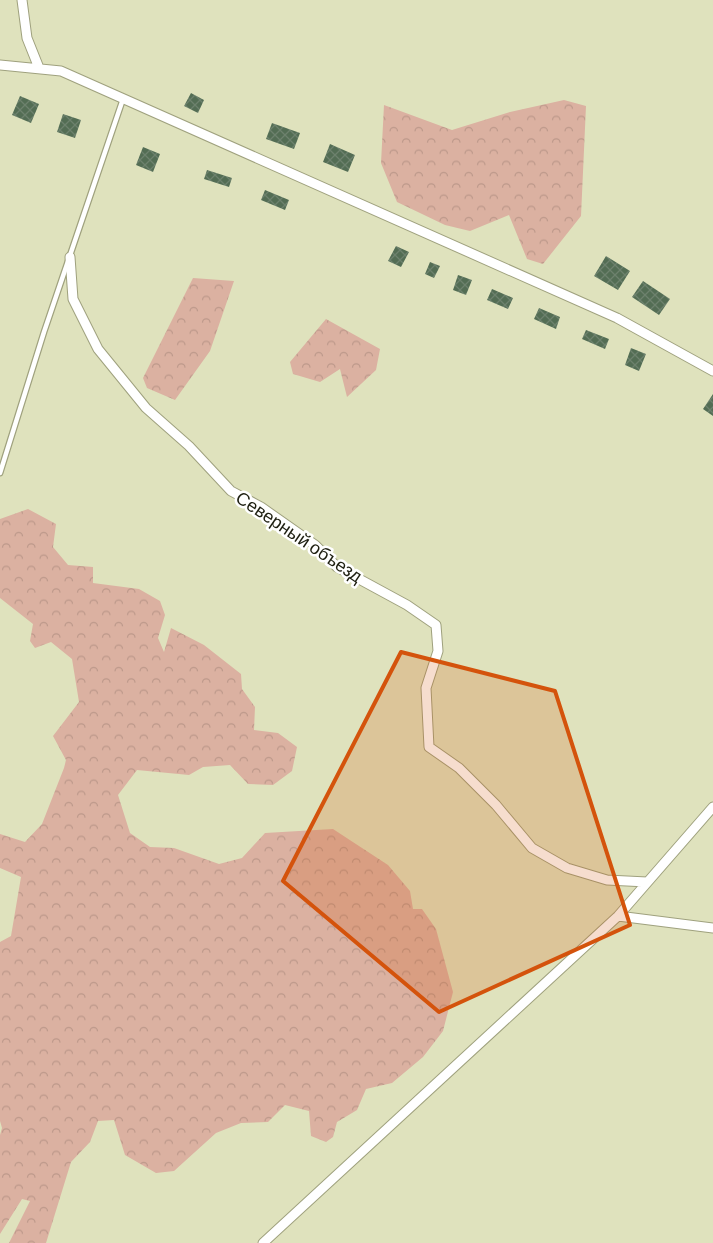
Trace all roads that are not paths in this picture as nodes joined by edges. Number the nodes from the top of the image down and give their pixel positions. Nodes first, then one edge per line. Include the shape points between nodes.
1 (22, 0) edge
2 (0, 65) edge
3 (39, 68) junction
4 (123, 99) junction
5 (70, 257) junction
6 (713, 371) edge
7 (0, 473) edge
8 (713, 807) edge
9 (648, 882) junction
10 (618, 916) junction
11 (713, 928) edge
12 (263, 1243) edge

1 - 3 street via 27,38
2 - 3 street
3 - 4 street via 61,71
4 - 5 lane
4 - 6 street via 617,318
5 - 7 lane
5 - 9 street, Северный объезд via 73,299 98,349 146,408 231,490 316,545 337,567 407,605 436,625 438,651 426,688 429,747 459,768 532,848 567,868 607,880
8 - 9 street
9 - 10 street
10 - 11 street
10 - 12 street

